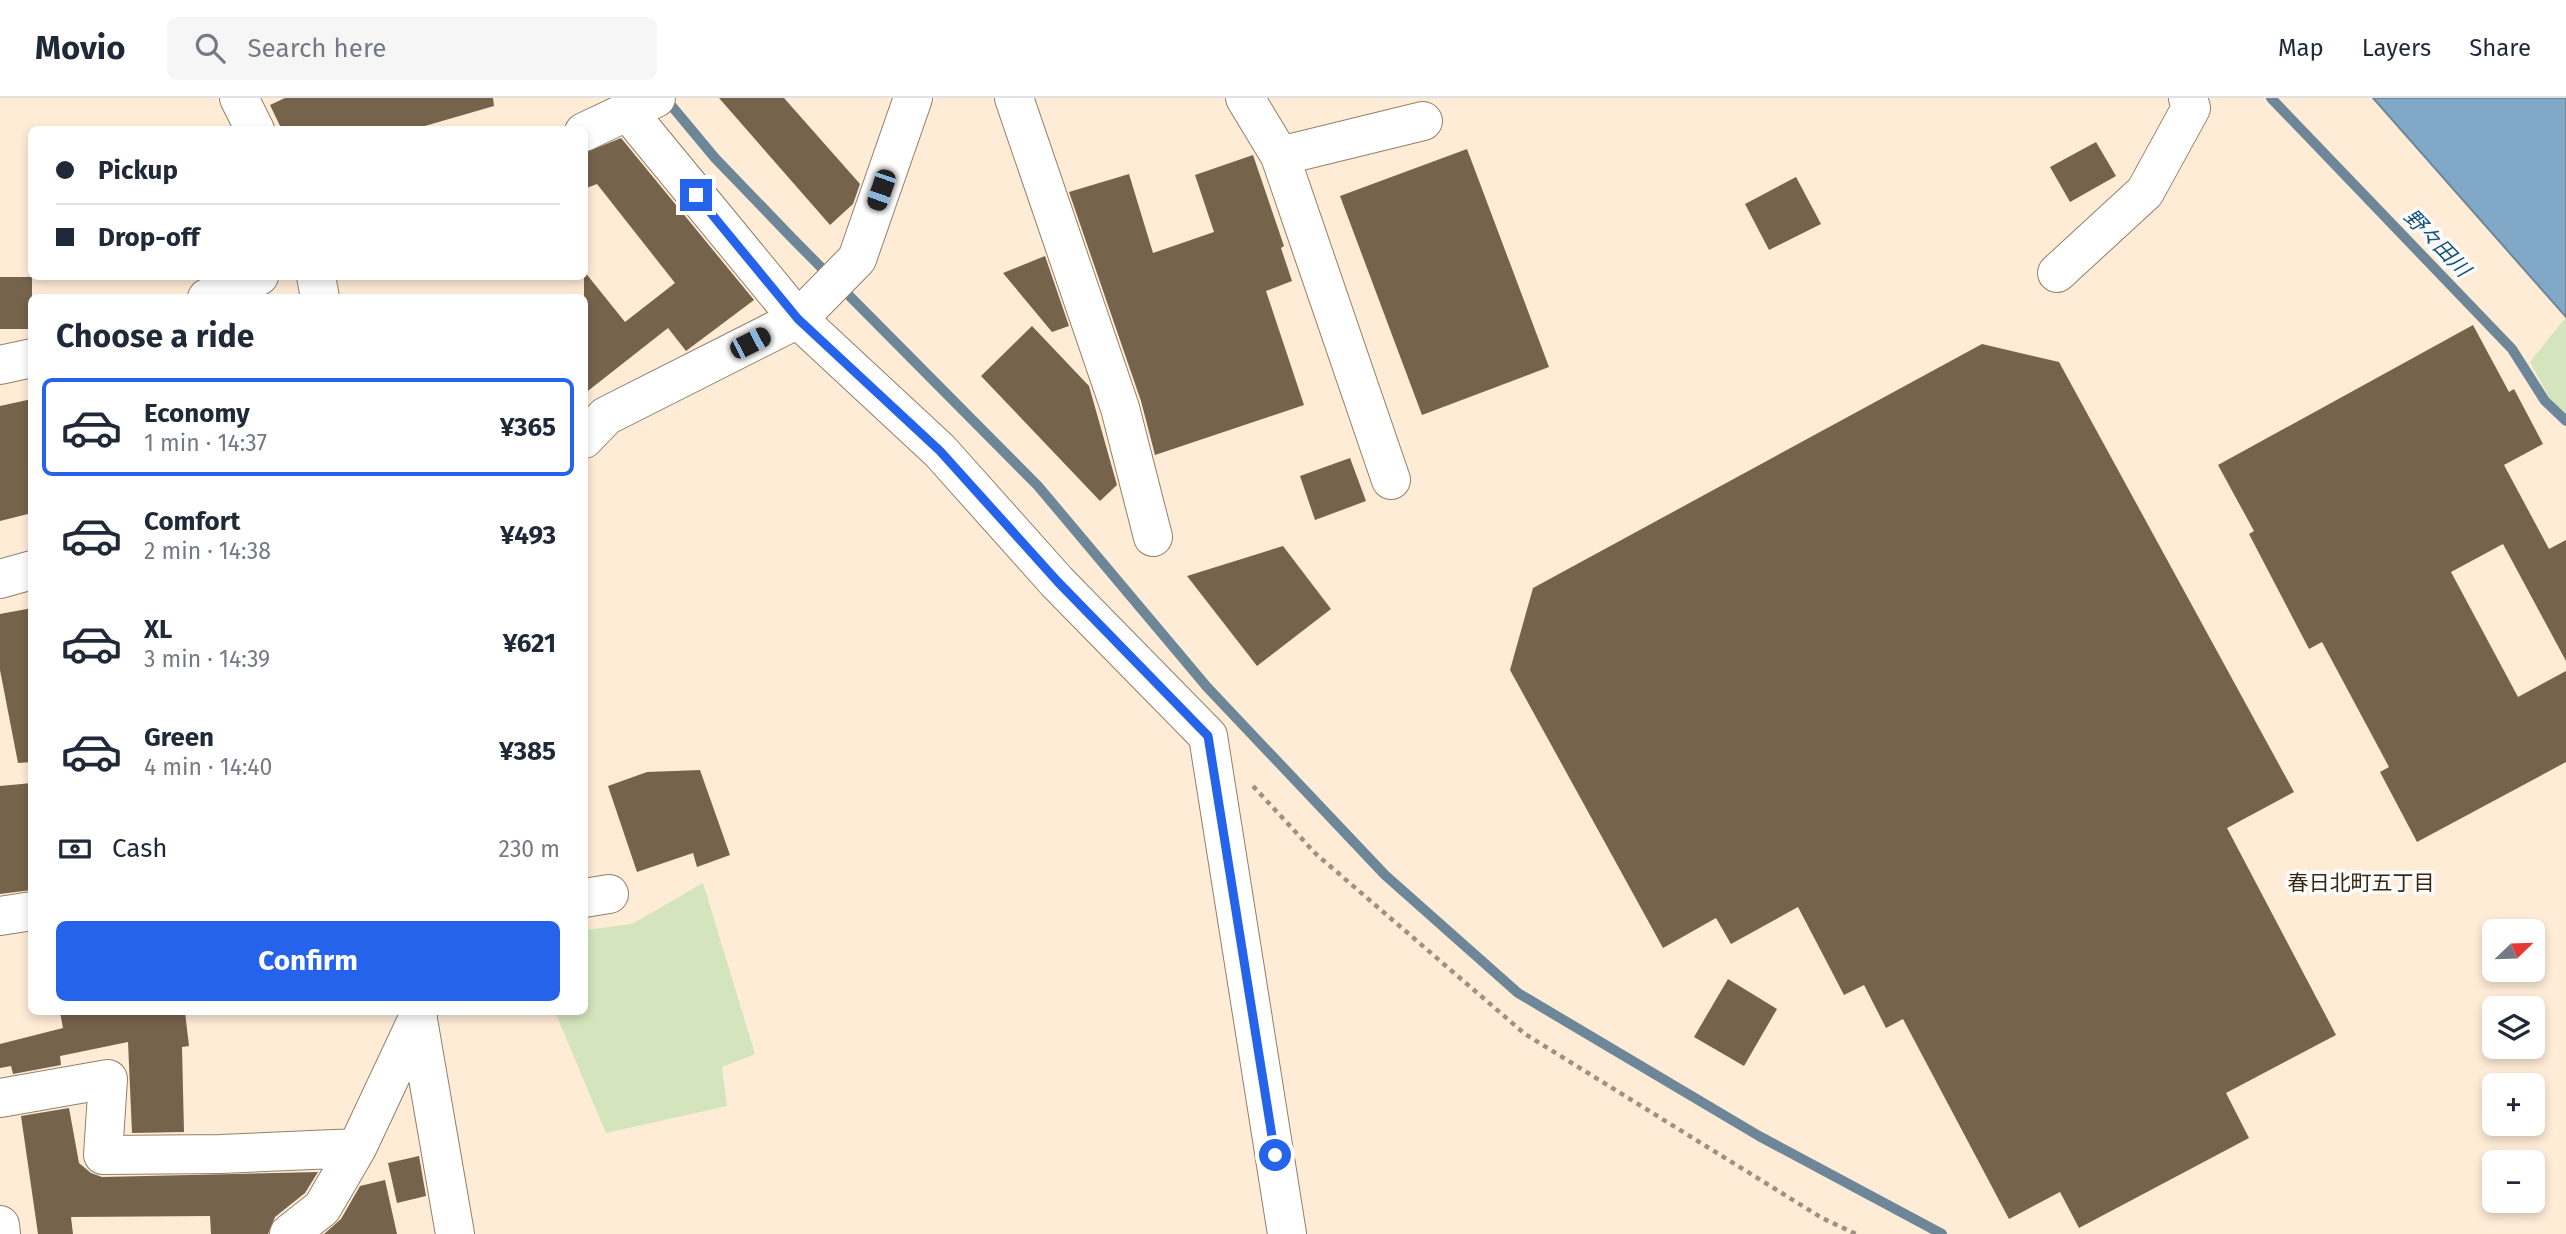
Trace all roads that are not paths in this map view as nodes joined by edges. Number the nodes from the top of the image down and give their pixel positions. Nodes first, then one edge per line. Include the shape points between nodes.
1 (239, 98) edge
2 (913, 98) edge
3 (1014, 98) edge
4 (1245, 98) edge
5 (2188, 98) edge
6 (642, 105) edge
7 (1423, 121) dead end
8 (253, 126) edge
9 (588, 130) edge
10 (1280, 156) junction
11 (2057, 272) dead end
12 (250, 280) edge
13 (216, 294) edge
14 (805, 313) junction
15 (28, 359) edge
16 (0, 365) edge
17 (588, 435) edge
18 (1391, 480) dead end
19 (1153, 537) dead end
20 (28, 571) edge
21 (0, 579) edge
22 (28, 912) edge
23 (0, 916) edge
24 (417, 1015) edge
25 (0, 1098) edge
26 (357, 1148) junction
27 (0, 1226) edge
28 (1, 1234) edge
29 (289, 1234) edge
30 (455, 1234) edge
31 (1287, 1234) edge

1 - 8 street
2 - 14 street via 857,259
3 - 19 street via 1120,408
4 - 10 street
5 - 11 street via 2191,108 2145,192
6 - 9 street
6 - 14 street
7 - 10 street
10 - 18 street
12 - 13 street
14 - 17 street via 606,416
14 - 31 street via 1208,736
15 - 16 street
20 - 21 street
22 - 23 street
24 - 26 street
24 - 30 street
25 - 26 street via 108,1079 103,1154
26 - 29 street via 321,1208
27 - 28 street

